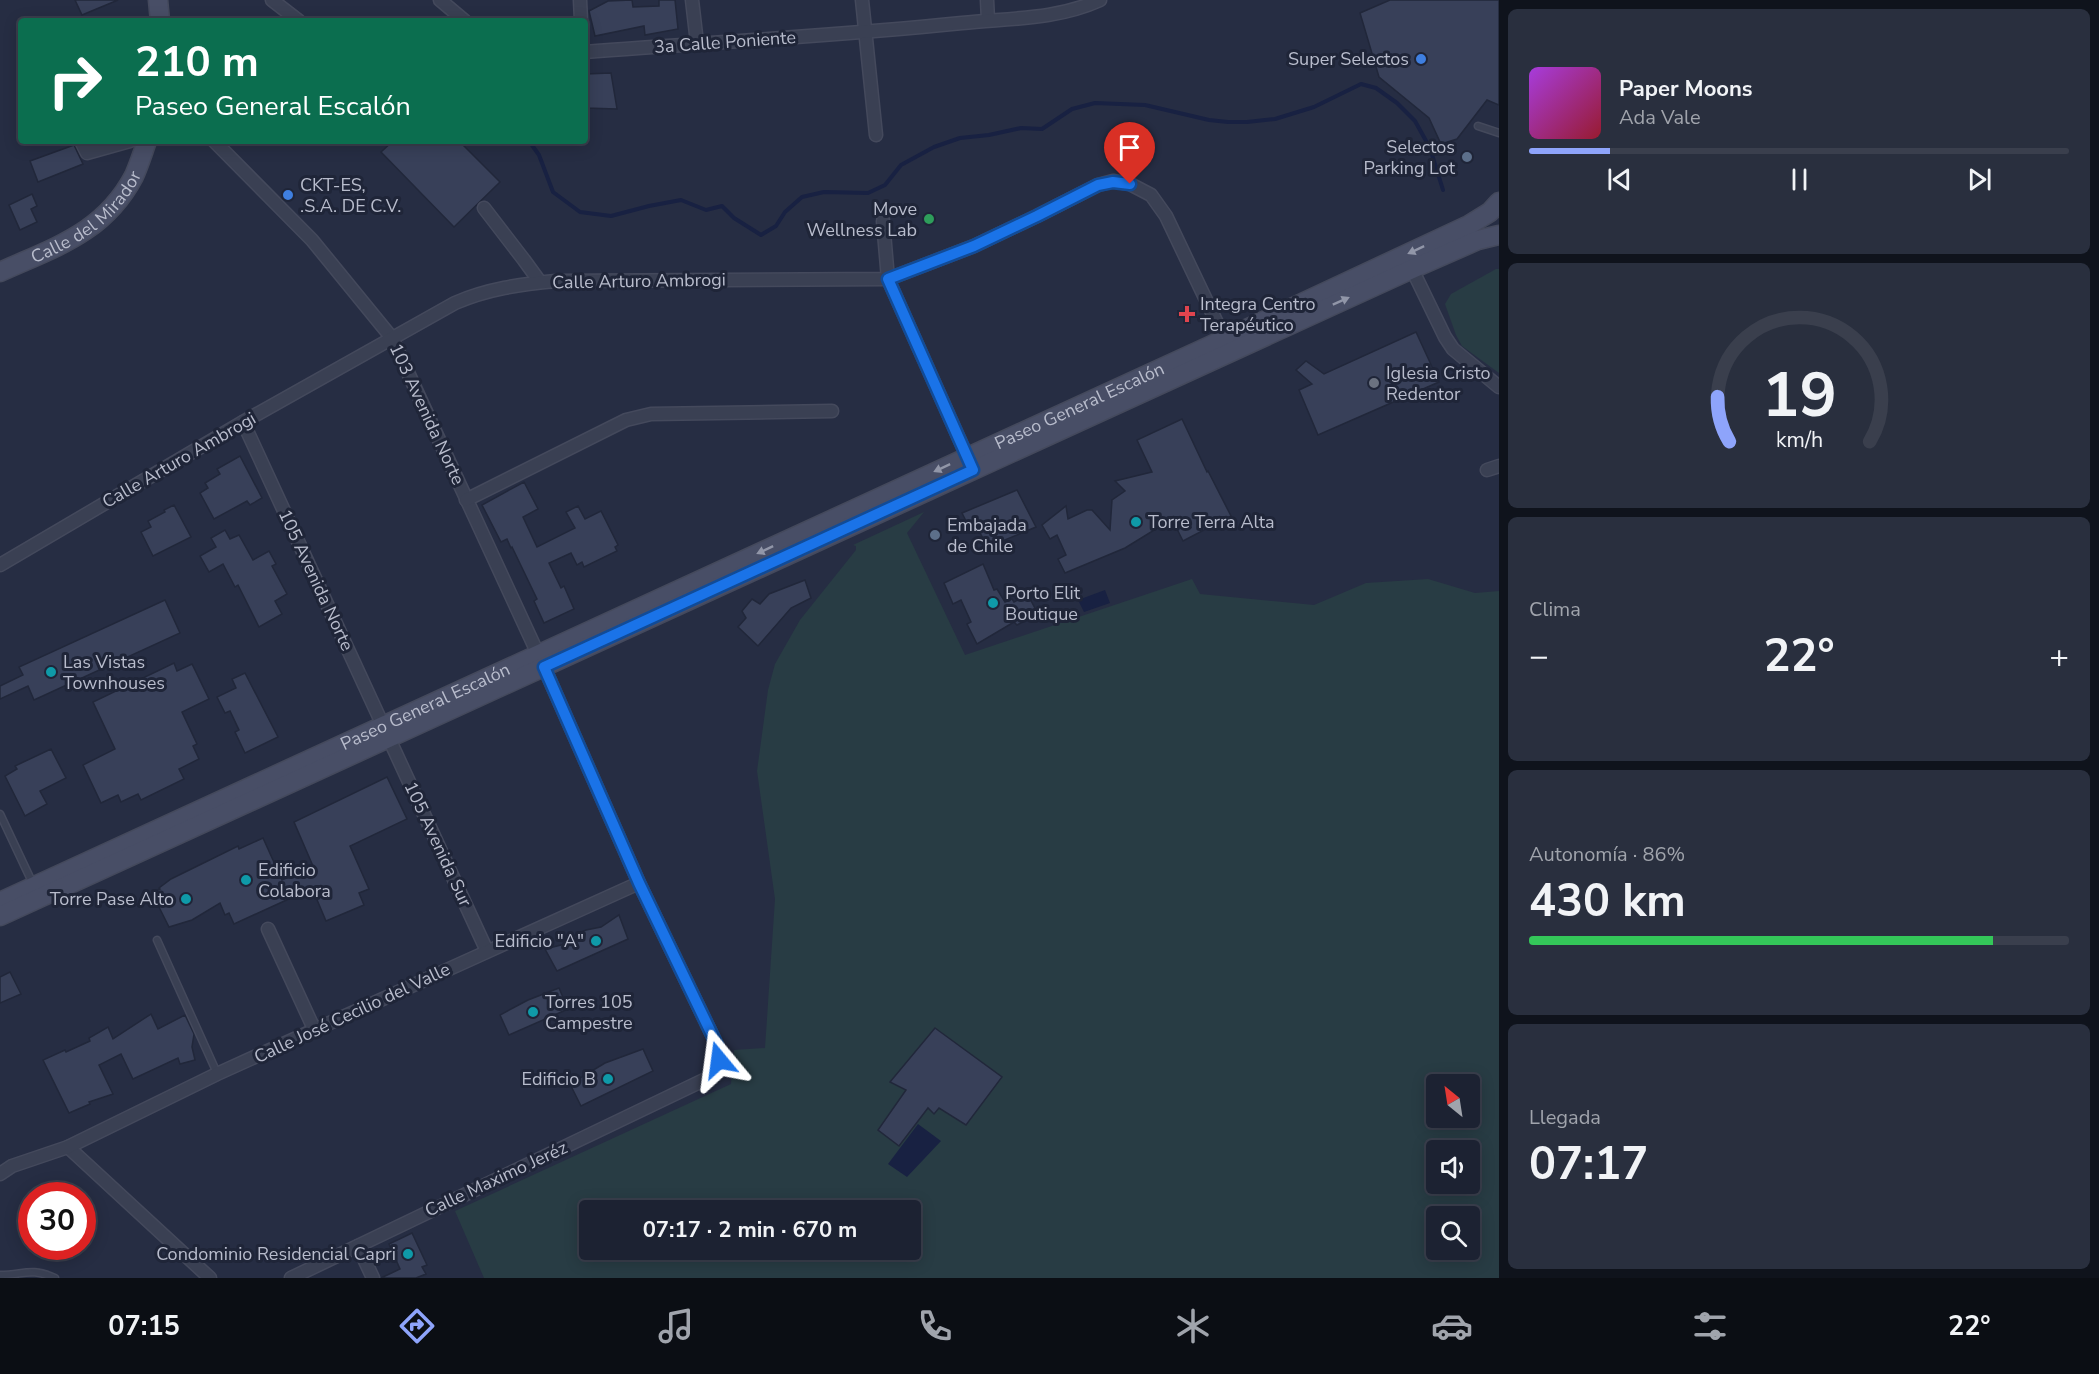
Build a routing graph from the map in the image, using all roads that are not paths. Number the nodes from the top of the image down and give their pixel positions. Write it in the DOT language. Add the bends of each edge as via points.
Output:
graph roads {
  1 [pos="158,0"];
  2 [pos="272,0"];
  3 [pos="441,0"];
  4 [pos="580,0"];
  5 [pos="692,0"];
  6 [pos="862,0"];
  7 [pos="987,0"];
  8 [pos="1100,0"];
  9 [pos="160,18"];
  10 [pos="295,18"];
  11 [pos="462,18"];
  12 [pos="582,18"];
  13 [pos="988,20"];
  14 [pos="865,33"];
  15 [pos="697,43"];
  16 [pos="588,52"];
  17 [pos="1478,126"];
  18 [pos="1499,133"];
  19 [pos="876,135"];
  20 [pos="82,144"];
  21 [pos="119,144"];
  22 [pos="146,144"];
  23 [pos="217,144"];
  24 [pos="1499,202"];
  25 [pos="484,208"];
  26 [pos="883,221"];
  27 [pos="1499,235"];
  28 [pos="1412,269"];
  29 [pos="0,272"];
  30 [pos="888,279"];
  31 [pos="540,282"];
  32 [pos="392,338"];
  33 [pos="1228,345"];
  34 [pos="1499,387"];
  35 [pos="832,411"];
  36 [pos="243,422"];
  37 [pos="970,463"];
  38 [pos="466,500"];
  39 [pos="0,565"];
  40 [pos="541,660"];
  41 [pos="387,731"];
  42 [pos="0,814"];
  43 [pos="639,883"];
  44 [pos="37,892"];
  45 [pos="0,902"];
  46 [pos="0,916"];
  47 [pos="268,929"];
  48 [pos="157,940"];
  49 [pos="487,951"];
  50 [pos="315,1031"];
  51 [pos="217,1074"];
  52 [pos="702,1082"];
  53 [pos="68,1147"];
  54 [pos="0,1174"];
  55 [pos="358,1246"];
  56 [pos="0,1275"];
  57 [pos="55,1278"];
  58 [pos="210,1278"];
  59 [pos="291,1278"];
  60 [pos="373,1278"];
  1 -- 9 [label="street"];
  2 -- 10 [label="street"];
  3 -- 11 [label="street"];
  4 -- 12 [label="street"];
  5 -- 15 [label="street"];
  6 -- 14 [label="street"];
  7 -- 13 [label="street"];
  8 -- 13 [label="street, 3a Calle Poniente" via="1059,14"];
  13 -- 14 [label="street, 3a Calle Poniente"];
  14 -- 15 [label="street, 3a Calle Poniente"];
  14 -- 19 [label="street"];
  15 -- 16 [label="street, 3a Calle Poniente"];
  17 -- 18 [label="lane"];
  20 -- 21 [label="street" via="87,153"];
  22 -- 29 [label="street, Calle del Mirador" via="122,196 96,224"];
  23 -- 32 [label="street, 103 Avenida Norte" via="312,240"];
  24 -- 33 [label="street, Paseo General Escalón, one-way" via="1469,225"];
  25 -- 31 [label="street"];
  26 -- 30 [label="street"];
  27 -- 28 [label="street, Paseo General Escalón"];
  33 -- 28 [label="street, Paseo General Escalón, one-way"];
  28 -- 34 [label="street" via="1453,349"];
  30 -- 31 [label="street, Calle Arturo Ambrogi"];
  30 -- 33 [label="street, Calle Arturo Ambrogi" via="974,246 1098,185 1130,184 1151,195 1166,216"];
  30 -- 37 [label="street"];
  31 -- 32 [label="street, Calle Arturo Ambrogi" via="472,296"];
  32 -- 36 [label="street, Calle Arturo Ambrogi"];
  32 -- 38 [label="street, 103 Avenida Norte"];
  33 -- 37 [label="street, Paseo General Escalón"];
  35 -- 38 [label="street" via="638,416"];
  36 -- 39 [label="street, Calle Arturo Ambrogi"];
  36 -- 41 [label="street, 105 Avenida Norte"];
  37 -- 40 [label="street, Paseo General Escalón"];
  38 -- 40 [label="street, 103 Avenida Norte"];
  40 -- 41 [label="street, Paseo General Escalón"];
  40 -- 43 [label="street, 103 Avenida Norte"];
  41 -- 44 [label="street, Paseo General Escalón"];
  41 -- 49 [label="street, 105 Avenida Sur"];
  42 -- 44 [label="lane"];
  43 -- 49 [label="street, Calle José Cecilio del Valle"];
  43 -- 52 [label="street, 103 Avenida Norte" via="717,1045 717,1068"];
  44 -- 45 [label="street, Paseo General Escalón"];
  44 -- 46 [label="street, Paseo General Escalón"];
  47 -- 50 [label="street"];
  48 -- 51 [label="lane"];
  49 -- 50 [label="street, Calle José Cecilio del Valle"];
  50 -- 51 [label="street, Calle José Cecilio del Valle"];
  51 -- 53 [label="street, Calle José Cecilio del Valle"];
  52 -- 55 [label="street, Calle Maximo Jeréz"];
  53 -- 54 [label="street, Calle José Cecilio del Valle" via="12,1166"];
  53 -- 58 [label="street"];
  55 -- 59 [label="street, Calle Maximo Jeréz"];
  55 -- 60 [label="street"];
  56 -- 57 [label="lane" via="30,1271"];
}
